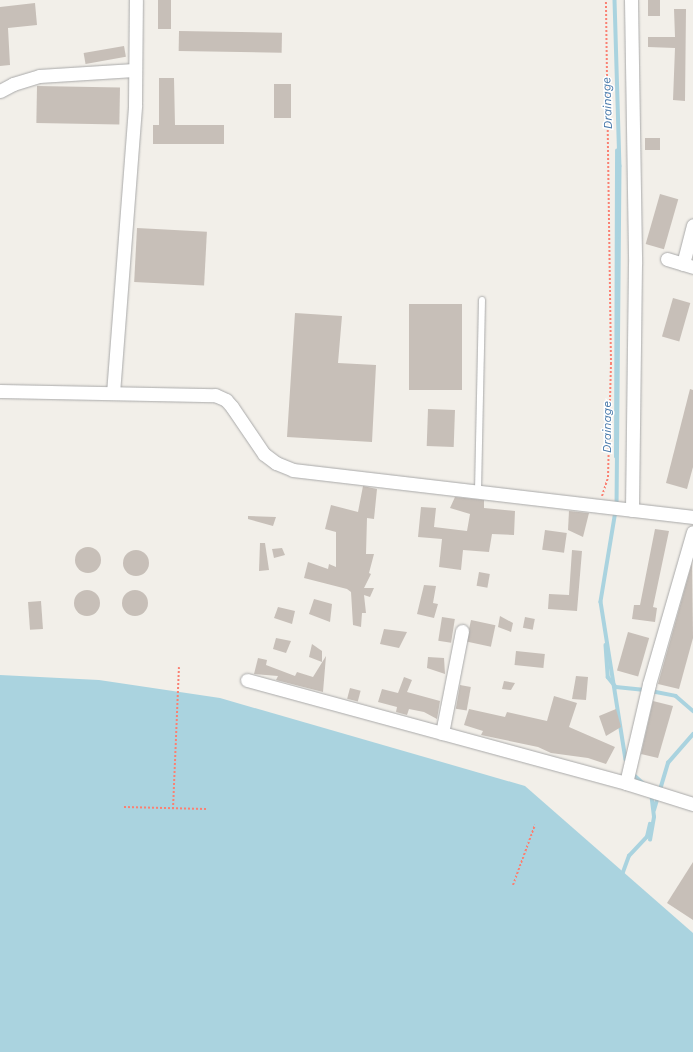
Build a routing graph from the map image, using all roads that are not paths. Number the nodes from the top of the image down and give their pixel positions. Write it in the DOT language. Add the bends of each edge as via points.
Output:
graph roads {
  1 [pos="136,0"];
  2 [pos="631,0"];
  3 [pos="134,70"];
  4 [pos="0,91"];
  5 [pos="693,224"];
  6 [pos="667,259"];
  7 [pos="688,266"];
  8 [pos="482,300"];
  9 [pos="0,391"];
  10 [pos="113,393"];
  11 [pos="478,491"];
  12 [pos="627,509"];
  13 [pos="693,517"];
  14 [pos="693,532"];
  15 [pos="462,631"];
  16 [pos="248,680"];
  17 [pos="442,733"];
  18 [pos="626,783"];
  19 [pos="693,804"];
  1 -- 3 [label="street"];
  2 -- 12 [label="street" via="635,264"];
  3 -- 4 [label="street" via="46,75 24,80"];
  3 -- 10 [label="street" via="134,105"];
  5 -- 7 [label="street"];
  6 -- 7 [label="street"];
  8 -- 11 [label="lane"];
  9 -- 10 [label="street"];
  10 -- 11 [label="street" via="215,395 226,400 232,407 264,454 276,463 293,470"];
  11 -- 12 [label="street"];
  12 -- 13 [label="street"];
  14 -- 18 [label="street" via="645,700"];
  15 -- 17 [label="street"];
  16 -- 17 [label="street"];
  17 -- 18 [label="street"];
  18 -- 19 [label="street"];
}
